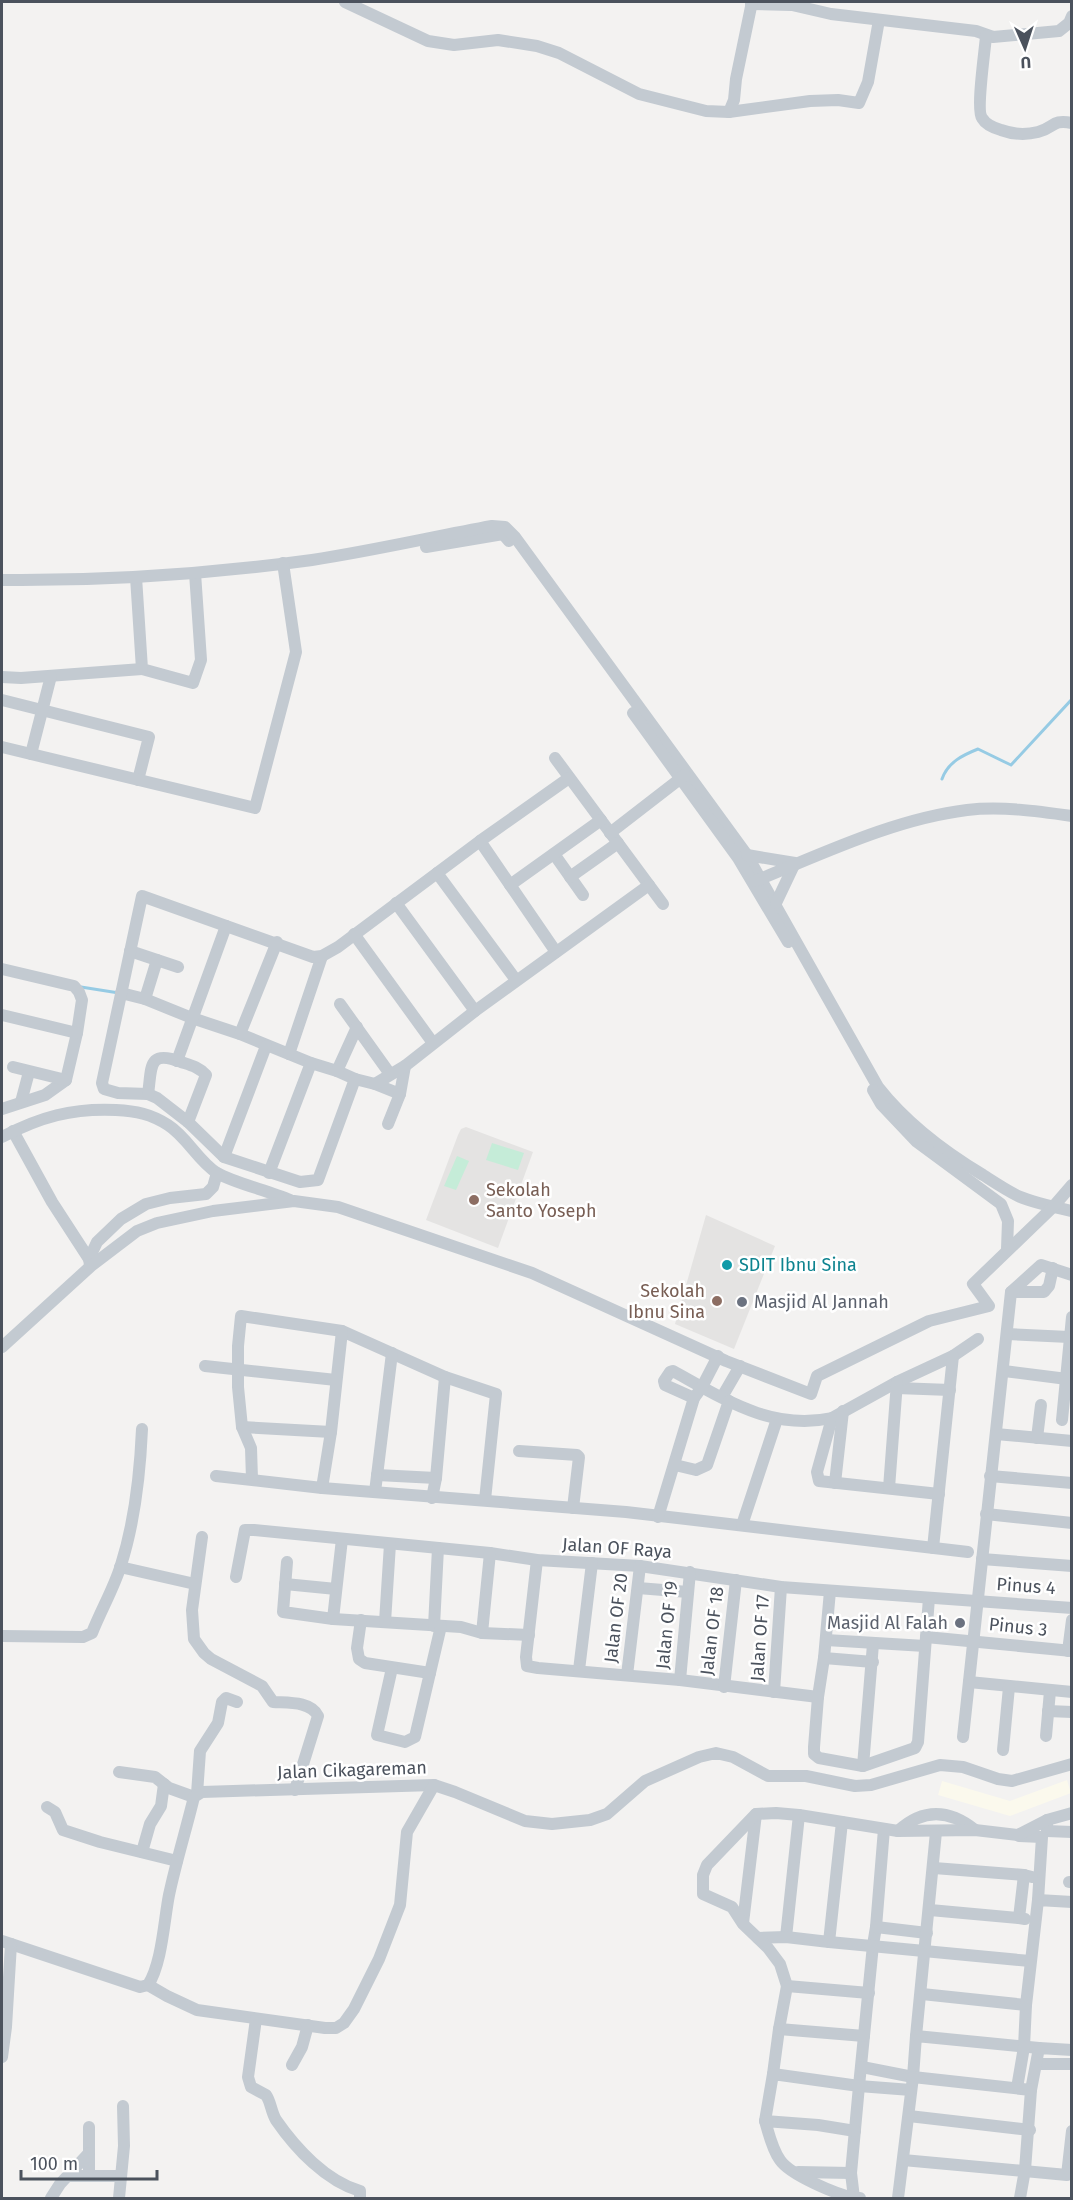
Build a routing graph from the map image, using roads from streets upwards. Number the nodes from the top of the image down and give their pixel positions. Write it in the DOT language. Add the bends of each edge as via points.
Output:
graph roads {
  1 [pos="345,2"];
  2 [pos="752,3"];
  3 [pos="1071,16"];
  4 [pos="879,20"];
  5 [pos="986,36"];
  6 [pos="729,112"];
  7 [pos="1071,123"];
  8 [pos="284,566"];
  9 [pos="195,576"];
  10 [pos="2,580"];
  11 [pos="136,580"];
  12 [pos="2,587"];
  13 [pos="142,669"];
  14 [pos="51,676"];
  15 [pos="2,677"];
  16 [pos="2,700"];
  17 [pos="42,710"];
  18 [pos="2,747"];
  19 [pos="31,754"];
  20 [pos="555,758"];
  21 [pos="684,776"];
  22 [pos="570,778"];
  23 [pos="138,780"];
  24 [pos="1071,816"];
  25 [pos="601,820"];
  26 [pos="614,838"];
  27 [pos="480,841"];
  28 [pos="554,854"];
  29 [pos="747,855"];
  30 [pos="795,863"];
  31 [pos="437,873"];
  32 [pos="570,877"];
  33 [pos="758,880"];
  34 [pos="510,885"];
  35 [pos="649,885"];
  36 [pos="583,895"];
  37 [pos="396,903"];
  38 [pos="776,903"];
  39 [pos="663,904"];
  40 [pos="226,926"];
  41 [pos="354,934"];
  42 [pos="277,942"];
  43 [pos="130,951"];
  44 [pos="556,952"];
  45 [pos="322,956"];
  46 [pos="158,960"];
  47 [pos="178,967"];
  48 [pos="2,969"];
  49 [pos="516,980"];
  50 [pos="121,993"];
  51 [pos="145,999"];
  52 [pos="340,1004"];
  53 [pos="475,1011"];
  54 [pos="2,1015"];
  55 [pos="192,1018"];
  56 [pos="357,1027"];
  57 [pos="77,1033"];
  58 [pos="240,1034"];
  59 [pos="433,1043"];
  60 [pos="266,1046"];
  61 [pos="289,1054"];
  62 [pos="177,1061"];
  63 [pos="310,1063"];
  64 [pos="405,1066"];
  65 [pos="13,1067"];
  66 [pos="338,1071"];
  67 [pos="29,1072"];
  68 [pos="390,1074"];
  69 [pos="355,1079"];
  70 [pos="66,1080"];
  71 [pos="375,1083"];
  72 [pos="400,1094"];
  73 [pos="148,1095"];
  74 [pos="21,1102"];
  75 [pos="2,1109"];
  76 [pos="188,1122"];
  77 [pos="388,1124"];
  78 [pos="7,1134"];
  79 [pos="224,1157"];
  80 [pos="217,1173"];
  81 [pos="269,1173"];
  82 [pos="1071,1185"];
  83 [pos="1018,1196"];
  84 [pos="294,1201"];
  85 [pos="1053,1207"];
  86 [pos="1004,1210"];
  87 [pos="1071,1211"];
  88 [pos="1007,1250"];
  89 [pos="90,1263"];
  90 [pos="1053,1268"];
  91 [pos="1071,1275"];
  92 [pos="1011,1292"];
  93 [pos="1071,1317"];
  94 [pos="342,1331"];
  95 [pos="1007,1334"];
  96 [pos="7,1336"];
  97 [pos="1069,1337"];
  98 [pos="978,1339"];
  99 [pos="2,1347"];
  100 [pos="392,1353"];
  101 [pos="717,1356"];
  102 [pos="953,1356"];
  103 [pos="205,1366"];
  104 [pos="740,1366"];
  105 [pos="238,1371"];
  106 [pos="1004,1371"];
  107 [pos="445,1377"];
  108 [pos="1066,1379"];
  109 [pos="336,1380"];
  110 [pos="897,1385"];
  111 [pos="702,1387"];
  112 [pos="950,1390"];
  113 [pos="694,1398"];
  114 [pos="726,1399"];
  115 [pos="837,1414"];
  116 [pos="777,1419"];
  117 [pos="1067,1421"];
  118 [pos="242,1427"];
  119 [pos="142,1429"];
  120 [pos="331,1432"];
  121 [pos="996,1434"];
  122 [pos="1037,1438"];
  123 [pos="1071,1441"];
  124 [pos="519,1451"];
  125 [pos="675,1465"];
  126 [pos="377,1475"];
  127 [pos="216,1476"];
  128 [pos="990,1476"];
  129 [pos="436,1478"];
  130 [pos="252,1479"];
  131 [pos="835,1483"];
  132 [pos="1071,1483"];
  133 [pos="322,1488"];
  134 [pos="889,1488"];
  135 [pos="375,1492"];
  136 [pos="939,1494"];
  137 [pos="432,1498"];
  138 [pos="485,1500"];
  139 [pos="573,1508"];
  140 [pos="986,1514"];
  141 [pos="658,1517"];
  142 [pos="1071,1523"];
  143 [pos="741,1525"];
  144 [pos="202,1537"];
  145 [pos="342,1539"];
  146 [pos="390,1544"];
  147 [pos="438,1548"];
  148 [pos="933,1548"];
  149 [pos="968,1552"];
  150 [pos="490,1553"];
  151 [pos="982,1559"];
  152 [pos="537,1560"];
  153 [pos="287,1562"];
  154 [pos="592,1563"];
  155 [pos="640,1566"];
  156 [pos="1071,1566"];
  157 [pos="120,1567"];
  158 [pos="690,1572"];
  159 [pos="236,1577"];
  160 [pos="736,1580"];
  161 [pos="195,1584"];
  162 [pos="285,1584"];
  163 [pos="782,1587"];
  164 [pos="336,1588"];
  165 [pos="638,1588"];
  166 [pos="830,1591"];
  167 [pos="688,1592"];
  168 [pos="929,1598"];
  169 [pos="977,1600"];
  170 [pos="1071,1608"];
  171 [pos="333,1619"];
  172 [pos="361,1620"];
  173 [pos="1071,1620"];
  174 [pos="385,1622"];
  175 [pos="438,1626"];
  176 [pos="482,1634"];
  177 [pos="529,1635"];
  178 [pos="2,1636"];
  179 [pos="826,1640"];
  180 [pos="973,1641"];
  181 [pos="925,1642"];
  182 [pos="873,1644"];
  183 [pos="1070,1651"];
  184 [pos="824,1658"];
  185 [pos="873,1662"];
  186 [pos="392,1668"];
  187 [pos="579,1670"];
  188 [pos="430,1673"];
  189 [pos="627,1675"];
  190 [pos="680,1680"];
  191 [pos="969,1682"];
  192 [pos="724,1687"];
  193 [pos="1009,1687"];
  194 [pos="1050,1691"];
  195 [pos="774,1692"];
  196 [pos="1071,1692"];
  197 [pos="819,1697"];
  198 [pos="237,1702"];
  199 [pos="1048,1711"];
  200 [pos="1071,1712"];
  201 [pos="1046,1736"];
  202 [pos="963,1737"];
  203 [pos="1003,1750"];
  204 [pos="1071,1764"];
  205 [pos="863,1766"];
  206 [pos="119,1772"];
  207 [pos="164,1784"];
  208 [pos="434,1785"];
  209 [pos="295,1790"];
  210 [pos="196,1795"];
  211 [pos="47,1807"];
  212 [pos="1071,1813"];
  213 [pos="756,1814"];
  214 [pos="799,1815"];
  215 [pos="842,1822"];
  216 [pos="884,1829"];
  217 [pos="975,1830"];
  218 [pos="1045,1830"];
  219 [pos="898,1831"];
  220 [pos="936,1832"];
  221 [pos="1071,1832"];
  222 [pos="1018,1835"];
  223 [pos="142,1852"];
  224 [pos="177,1861"];
  225 [pos="934,1868"];
  226 [pos="1024,1875"];
  227 [pos="1040,1878"];
  228 [pos="1038,1900"];
  229 [pos="1071,1902"];
  230 [pos="930,1910"];
  231 [pos="1019,1918"];
  232 [pos="1036,1920"];
  233 [pos="743,1924"];
  234 [pos="876,1927"];
  235 [pos="927,1933"];
  236 [pos="786,1937"];
  237 [pos="758,1938"];
  238 [pos="829,1942"];
  239 [pos="6,1943"];
  240 [pos="873,1945"];
  241 [pos="926,1950"];
  242 [pos="1030,1961"];
  243 [pos="148,1985"];
  244 [pos="787,1986"];
  245 [pos="869,1993"];
  246 [pos="922,1994"];
  247 [pos="1026,2005"];
  248 [pos="256,2019"];
  249 [pos="308,2025"];
  250 [pos="779,2029"];
  251 [pos="864,2036"];
  252 [pos="916,2036"];
  253 [pos="1024,2047"];
  254 [pos="1039,2048"];
  255 [pos="1071,2050"];
  256 [pos="2,2057"];
  257 [pos="1037,2064"];
  258 [pos="1071,2064"];
  259 [pos="292,2065"];
  260 [pos="862,2067"];
  261 [pos="773,2074"];
  262 [pos="913,2077"];
  263 [pos="859,2086"];
  264 [pos="1017,2088"];
  265 [pos="911,2090"];
  266 [pos="1031,2090"];
  267 [pos="123,2106"];
  268 [pos="909,2116"];
  269 [pos="765,2121"];
  270 [pos="89,2127"];
  271 [pos="1030,2130"];
  272 [pos="855,2131"];
  273 [pos="1071,2131"];
  274 [pos="89,2153"];
  275 [pos="903,2160"];
  276 [pos="1025,2170"];
  277 [pos="795,2172"];
  278 [pos="850,2173"];
  279 [pos="1069,2174"];
  280 [pos="68,2176"];
  281 [pos="89,2176"];
  282 [pos="120,2176"];
  283 [pos="854,2198"];
  284 [pos="51,2199"];
  285 [pos="119,2199"];
  286 [pos="360,2199"];
  287 [pos="860,2199"];
  288 [pos="898,2199"];
  289 [pos="1020,2199"];
  1 -- 6 [label="street" via="428,41 454,45 498,40 537,46 559,53 639,94 705,111"];
  2 -- 4 [label="street" via="792,5"];
  2 -- 6 [label="street"];
  3 -- 5 [label="street" via="1059,32"];
  4 -- 5 [label="street" via="976,31"];
  4 -- 6 [label="street" via="860,103 810,101"];
  5 -- 7 [label="street" via="981,118 989,126 1023,134 1038,132 1058,121"];
  8 -- 9 [label="street"];
  8 -- 21 [label="street" via="326,563 504,530"];
  8 -- 23 [label="street" via="296,652 255,808"];
  9 -- 11 [label="street"];
  9 -- 13 [label="street" via="201,660 193,683"];
  10 -- 11 [label="street"];
  11 -- 12 [label="street" via="62,587"];
  11 -- 13 [label="street"];
  13 -- 14 [label="street"];
  14 -- 15 [label="street"];
  14 -- 17 [label="street"];
  16 -- 17 [label="street"];
  17 -- 19 [label="street"];
  17 -- 23 [label="street" via="149,737"];
  18 -- 19 [label="street"];
  19 -- 23 [label="street"];
  20 -- 22 [label="street"];
  21 -- 26 [label="street"];
  21 -- 29 [label="street"];
  21 -- 33 [label="street"];
  22 -- 25 [label="street"];
  22 -- 27 [label="street"];
  24 -- 30 [label="street" via="1031,810 968,810 919,819"];
  25 -- 26 [label="street"];
  25 -- 28 [label="street"];
  26 -- 32 [label="street"];
  26 -- 35 [label="street"];
  27 -- 31 [label="street"];
  27 -- 34 [label="street"];
  28 -- 32 [label="street"];
  28 -- 34 [label="street"];
  29 -- 30 [label="street"];
  29 -- 33 [label="street"];
  30 -- 33 [label="street"];
  30 -- 38 [label="street"];
  31 -- 37 [label="street"];
  31 -- 49 [label="street"];
  32 -- 36 [label="street"];
  33 -- 38 [label="street"];
  33 -- 86 [label="street" via="881,1104 917,1142 996,1198"];
  34 -- 44 [label="street"];
  35 -- 39 [label="street"];
  35 -- 44 [label="street"];
  37 -- 41 [label="street"];
  37 -- 53 [label="street"];
  38 -- 83 [label="street" via="889,1101 920,1132 958,1160"];
  40 -- 42 [label="street"];
  40 -- 43 [label="street" via="142,896"];
  40 -- 55 [label="street"];
  41 -- 45 [label="street"];
  41 -- 59 [label="street"];
  42 -- 45 [label="street" via="313,957"];
  42 -- 58 [label="street"];
  43 -- 46 [label="street"];
  43 -- 50 [label="street"];
  44 -- 49 [label="street"];
  45 -- 61 [label="street"];
  46 -- 47 [label="street"];
  46 -- 51 [label="street"];
  48 -- 57 [label="street" via="74,986 82,1000"];
  49 -- 53 [label="street"];
  50 -- 51 [label="street"];
  50 -- 73 [label="street" via="103,1088"];
  51 -- 55 [label="street"];
  52 -- 56 [label="street"];
  53 -- 59 [label="street"];
  54 -- 57 [label="street"];
  55 -- 58 [label="street"];
  55 -- 62 [label="street"];
  56 -- 66 [label="street"];
  56 -- 68 [label="street"];
  57 -- 70 [label="street"];
  58 -- 60 [label="street"];
  59 -- 64 [label="street"];
  60 -- 61 [label="street"];
  60 -- 79 [label="street"];
  61 -- 63 [label="street"];
  62 -- 73 [label="street" via="166,1057 155,1060"];
  62 -- 76 [label="street" via="206,1075"];
  63 -- 66 [label="street"];
  63 -- 81 [label="street"];
  64 -- 68 [label="street"];
  64 -- 72 [label="street"];
  65 -- 67 [label="street"];
  66 -- 69 [label="street"];
  67 -- 70 [label="street"];
  67 -- 74 [label="street"];
  68 -- 71 [label="street"];
  69 -- 71 [label="street"];
  69 -- 81 [label="street" via="318,1180 300,1182"];
  70 -- 74 [label="street" via="45,1095"];
  71 -- 72 [label="street"];
  72 -- 77 [label="street"];
  73 -- 76 [label="street" via="158,1098"];
  74 -- 75 [label="street"];
  76 -- 79 [label="street"];
  78 -- 80 [label="street" via="75,1111 139,1112 170,1126"];
  78 -- 89 [label="street"];
  79 -- 81 [label="street"];
  80 -- 84 [label="street"];
  80 -- 89 [label="street" via="206,1194 146,1204 122,1220 97,1242"];
  82 -- 85 [label="street"];
  83 -- 85 [label="street"];
  83 -- 86 [label="street"];
  84 -- 89 [label="street" via="157,1223 137,1231"];
  84 -- 101 [label="street" via="338,1207 532,1274"];
  85 -- 87 [label="street"];
  85 -- 88 [label="street"];
  86 -- 88 [label="street" via="1008,1221"];
  88 -- 104 [label="street" via="973,1284 989,1306 929,1321 825,1372 817,1376 811,1394"];
  89 -- 96 [label="street"];
  90 -- 91 [label="street"];
  90 -- 92 [label="street" via="1039,1266"];
  90 -- 92 [label="street" via="1044,1292"];
  92 -- 95 [label="street"];
  93 -- 97 [label="street"];
  94 -- 100 [label="street"];
  94 -- 105 [label="street" via="241,1316"];
  94 -- 109 [label="street"];
  95 -- 97 [label="street"];
  95 -- 106 [label="street"];
  96 -- 99 [label="street"];
  97 -- 108 [label="street"];
  98 -- 102 [label="street"];
  100 -- 107 [label="street"];
  100 -- 126 [label="street"];
  101 -- 104 [label="street"];
  101 -- 111 [label="street"];
  102 -- 110 [label="street"];
  102 -- 112 [label="street"];
  103 -- 105 [label="street"];
  104 -- 114 [label="street"];
  105 -- 109 [label="street"];
  105 -- 118 [label="street"];
  106 -- 108 [label="street"];
  106 -- 121 [label="street"];
  107 -- 129 [label="street"];
  107 -- 138 [label="street" via="496,1394"];
  108 -- 117 [label="street"];
  109 -- 120 [label="street"];
  110 -- 112 [label="street"];
  110 -- 115 [label="street"];
  110 -- 134 [label="street"];
  111 -- 113 [label="street"];
  111 -- 113 [label="street" via="670,1372 665,1385"];
  111 -- 114 [label="street"];
  112 -- 136 [label="street"];
  113 -- 125 [label="street"];
  114 -- 116 [label="street"];
  114 -- 125 [label="street" via="706,1465 696,1470"];
  115 -- 116 [label="street" via="804,1421"];
  115 -- 131 [label="street"];
  115 -- 131 [label="street" via="816,1477 824,1483"];
  116 -- 143 [label="street"];
  117 -- 122 [label="street" via="1040,1412"];
  118 -- 120 [label="street"];
  118 -- 130 [label="street" via="251,1448"];
  119 -- 157 [label="street" via="141,1472"];
  120 -- 133 [label="street"];
  121 -- 122 [label="street"];
  121 -- 128 [label="street"];
  122 -- 123 [label="street"];
  124 -- 139 [label="street" via="579,1457"];
  125 -- 141 [label="street"];
  126 -- 129 [label="street"];
  126 -- 135 [label="street"];
  127 -- 130 [label="street"];
  128 -- 132 [label="street"];
  128 -- 140 [label="street"];
  129 -- 137 [label="street"];
  130 -- 133 [label="street"];
  131 -- 134 [label="street"];
  133 -- 135 [label="street"];
  134 -- 136 [label="street"];
  135 -- 137 [label="street"];
  136 -- 148 [label="street"];
  137 -- 138 [label="street"];
  138 -- 139 [label="street"];
  139 -- 141 [label="street"];
  140 -- 142 [label="street"];
  140 -- 151 [label="street"];
  141 -- 143 [label="street"];
  143 -- 148 [label="street"];
  144 -- 161 [label="street"];
  145 -- 146 [label="street, Jalan OF Raya"];
  145 -- 159 [label="street, Jalan OF Raya" via="245,1530"];
  145 -- 164 [label="street"];
  146 -- 147 [label="street, Jalan OF Raya"];
  146 -- 174 [label="street"];
  147 -- 150 [label="street, Jalan OF Raya"];
  147 -- 175 [label="street"];
  148 -- 149 [label="street"];
  150 -- 152 [label="street, Jalan OF Raya"];
  150 -- 176 [label="street"];
  151 -- 156 [label="street"];
  151 -- 169 [label="street"];
  152 -- 154 [label="street, Jalan OF Raya"];
  152 -- 177 [label="street"];
  153 -- 162 [label="street"];
  154 -- 155 [label="street, Jalan OF Raya"];
  154 -- 187 [label="street"];
  155 -- 158 [label="street, Jalan OF Raya"];
  155 -- 165 [label="street, Jalan OF 20"];
  157 -- 161 [label="street"];
  157 -- 178 [label="street" via="92,1633 83,1637"];
  158 -- 160 [label="street, Jalan OF Raya"];
  158 -- 167 [label="street, Jalan OF 19"];
  160 -- 163 [label="street, Jalan OF Raya"];
  160 -- 192 [label="street, Jalan OF 18"];
  161 -- 209 [label="street" via="194,1639 204,1653 262,1686 273,1702 303,1704 318,1716"];
  162 -- 164 [label="street"];
  162 -- 171 [label="street" via="283,1612"];
  163 -- 166 [label="street, Jalan OF Raya"];
  163 -- 195 [label="street, Jalan OF 17"];
  164 -- 171 [label="street"];
  165 -- 167 [label="street"];
  165 -- 189 [label="street, Jalan OF 20"];
  166 -- 168 [label="street, Jalan OF Raya"];
  166 -- 179 [label="street"];
  167 -- 190 [label="street, Jalan OF 19"];
  168 -- 169 [label="street, Jalan OF Raya"];
  168 -- 181 [label="street"];
  169 -- 170 [label="street, Pinus 4"];
  169 -- 180 [label="street"];
  171 -- 172 [label="street"];
  172 -- 174 [label="street"];
  172 -- 186 [label="street" via="359,1659"];
  173 -- 183 [label="street"];
  174 -- 175 [label="street"];
  175 -- 176 [label="street"];
  175 -- 188 [label="street"];
  176 -- 177 [label="street"];
  177 -- 187 [label="street" via="527,1666"];
  179 -- 182 [label="street, Pinus 3"];
  179 -- 184 [label="street"];
  180 -- 181 [label="street, Pinus 3"];
  180 -- 183 [label="street, Pinus 3"];
  180 -- 191 [label="street"];
  181 -- 182 [label="street, Pinus 3"];
  181 -- 205 [label="street" via="917,1745"];
  182 -- 185 [label="street"];
  184 -- 185 [label="street"];
  184 -- 197 [label="street"];
  185 -- 205 [label="street"];
  186 -- 188 [label="street"];
  186 -- 188 [label="street" via="377,1735 405,1742 415,1737"];
  187 -- 189 [label="street"];
  189 -- 190 [label="street"];
  190 -- 192 [label="street"];
  191 -- 193 [label="street"];
  191 -- 202 [label="street"];
  192 -- 195 [label="street"];
  193 -- 194 [label="street"];
  193 -- 203 [label="street"];
  194 -- 196 [label="street"];
  194 -- 199 [label="street"];
  195 -- 197 [label="street"];
  197 -- 205 [label="street" via="814,1754"];
  198 -- 210 [label="street" via="226,1698 222,1702 218,1723 200,1751"];
  199 -- 200 [label="street"];
  199 -- 201 [label="street"];
  204 -- 208 [label="street, Jalan Cikagareman" via="1012,1781 963,1767 940,1765 855,1786 806,1776 768,1776 733,1757 716,1753 645,1781 607,1814 552,1824 525,1821"];
  206 -- 207 [label="street" via="155,1777"];
  207 -- 210 [label="street"];
  207 -- 223 [label="street" via="161,1806 150,1824"];
  208 -- 209 [label="street, Jalan Cikagareman"];
  208 -- 249 [label="street" via="407,1832 400,1905 354,2009 339,2027"];
  209 -- 210 [label="street, Jalan Cikagareman"];
  210 -- 224 [label="street"];
  211 -- 223 [label="street" via="55,1812 63,1830"];
  212 -- 218 [label="street"];
  213 -- 214 [label="street"];
  213 -- 233 [label="street"];
  213 -- 233 [label="street" via="708,1865 701,1883 703,1894 732,1907"];
  214 -- 215 [label="street"];
  214 -- 236 [label="street"];
  215 -- 216 [label="street"];
  215 -- 238 [label="street"];
  216 -- 219 [label="street"];
  216 -- 234 [label="street"];
  217 -- 219 [label="street" via="963,1820 939,1814 918,1816"];
  217 -- 220 [label="street"];
  217 -- 222 [label="street"];
  218 -- 221 [label="street"];
  218 -- 222 [label="street"];
  218 -- 222 [label="street"];
  218 -- 227 [label="street"];
  219 -- 220 [label="street"];
  220 -- 225 [label="street"];
  223 -- 224 [label="street"];
  224 -- 243 [label="street" via="163,1937"];
  225 -- 226 [label="street"];
  225 -- 230 [label="street"];
  226 -- 227 [label="street"];
  226 -- 231 [label="street"];
  227 -- 228 [label="street"];
  228 -- 229 [label="street"];
  228 -- 232 [label="street"];
  230 -- 231 [label="street"];
  230 -- 235 [label="street"];
  231 -- 232 [label="street"];
  232 -- 242 [label="street"];
  233 -- 237 [label="street"];
  234 -- 235 [label="street"];
  234 -- 240 [label="street"];
  235 -- 241 [label="street"];
  236 -- 237 [label="street"];
  236 -- 238 [label="street"];
  237 -- 244 [label="street" via="780,1964"];
  238 -- 240 [label="street"];
  239 -- 243 [label="street" via="140,1987"];
  239 -- 256 [label="street"];
  240 -- 241 [label="street"];
  240 -- 245 [label="street"];
  241 -- 242 [label="street"];
  241 -- 246 [label="street"];
  242 -- 247 [label="street"];
  243 -- 248 [label="street" via="187,2006"];
  244 -- 245 [label="street"];
  244 -- 250 [label="street"];
  245 -- 251 [label="street"];
  246 -- 247 [label="street"];
  246 -- 252 [label="street"];
  247 -- 253 [label="street"];
  248 -- 249 [label="street"];
  248 -- 286 [label="street" via="248,2077 251,2087 266,2094 275,2118 304,2154 345,2186 360,2191"];
  249 -- 259 [label="street"];
  250 -- 251 [label="street"];
  250 -- 261 [label="street"];
  251 -- 260 [label="street"];
  252 -- 253 [label="street"];
  252 -- 262 [label="street"];
  253 -- 254 [label="street"];
  253 -- 264 [label="street"];
  254 -- 255 [label="street"];
  254 -- 257 [label="street"];
  257 -- 258 [label="street"];
  257 -- 266 [label="street"];
  260 -- 262 [label="street"];
  260 -- 263 [label="street"];
  261 -- 263 [label="street"];
  261 -- 269 [label="street"];
  262 -- 264 [label="street"];
  262 -- 265 [label="street"];
  263 -- 265 [label="street"];
  263 -- 272 [label="street"];
  264 -- 266 [label="street"];
  265 -- 268 [label="street"];
  266 -- 271 [label="street"];
  267 -- 282 [label="street"];
  268 -- 271 [label="street"];
  268 -- 275 [label="street"];
  269 -- 272 [label="street"];
  269 -- 277 [label="street" via="779,2159"];
  270 -- 274 [label="street"];
  271 -- 276 [label="street"];
  272 -- 278 [label="street"];
  273 -- 279 [label="street"];
  274 -- 280 [label="street"];
  274 -- 281 [label="street"];
  275 -- 276 [label="street"];
  275 -- 288 [label="street"];
  276 -- 279 [label="street"];
  276 -- 289 [label="street"];
  277 -- 278 [label="street"];
  277 -- 283 [label="street"];
  278 -- 283 [label="street"];
  280 -- 281 [label="street"];
  280 -- 284 [label="street"];
  281 -- 282 [label="street"];
  282 -- 285 [label="street"];
  283 -- 287 [label="street"];
}
